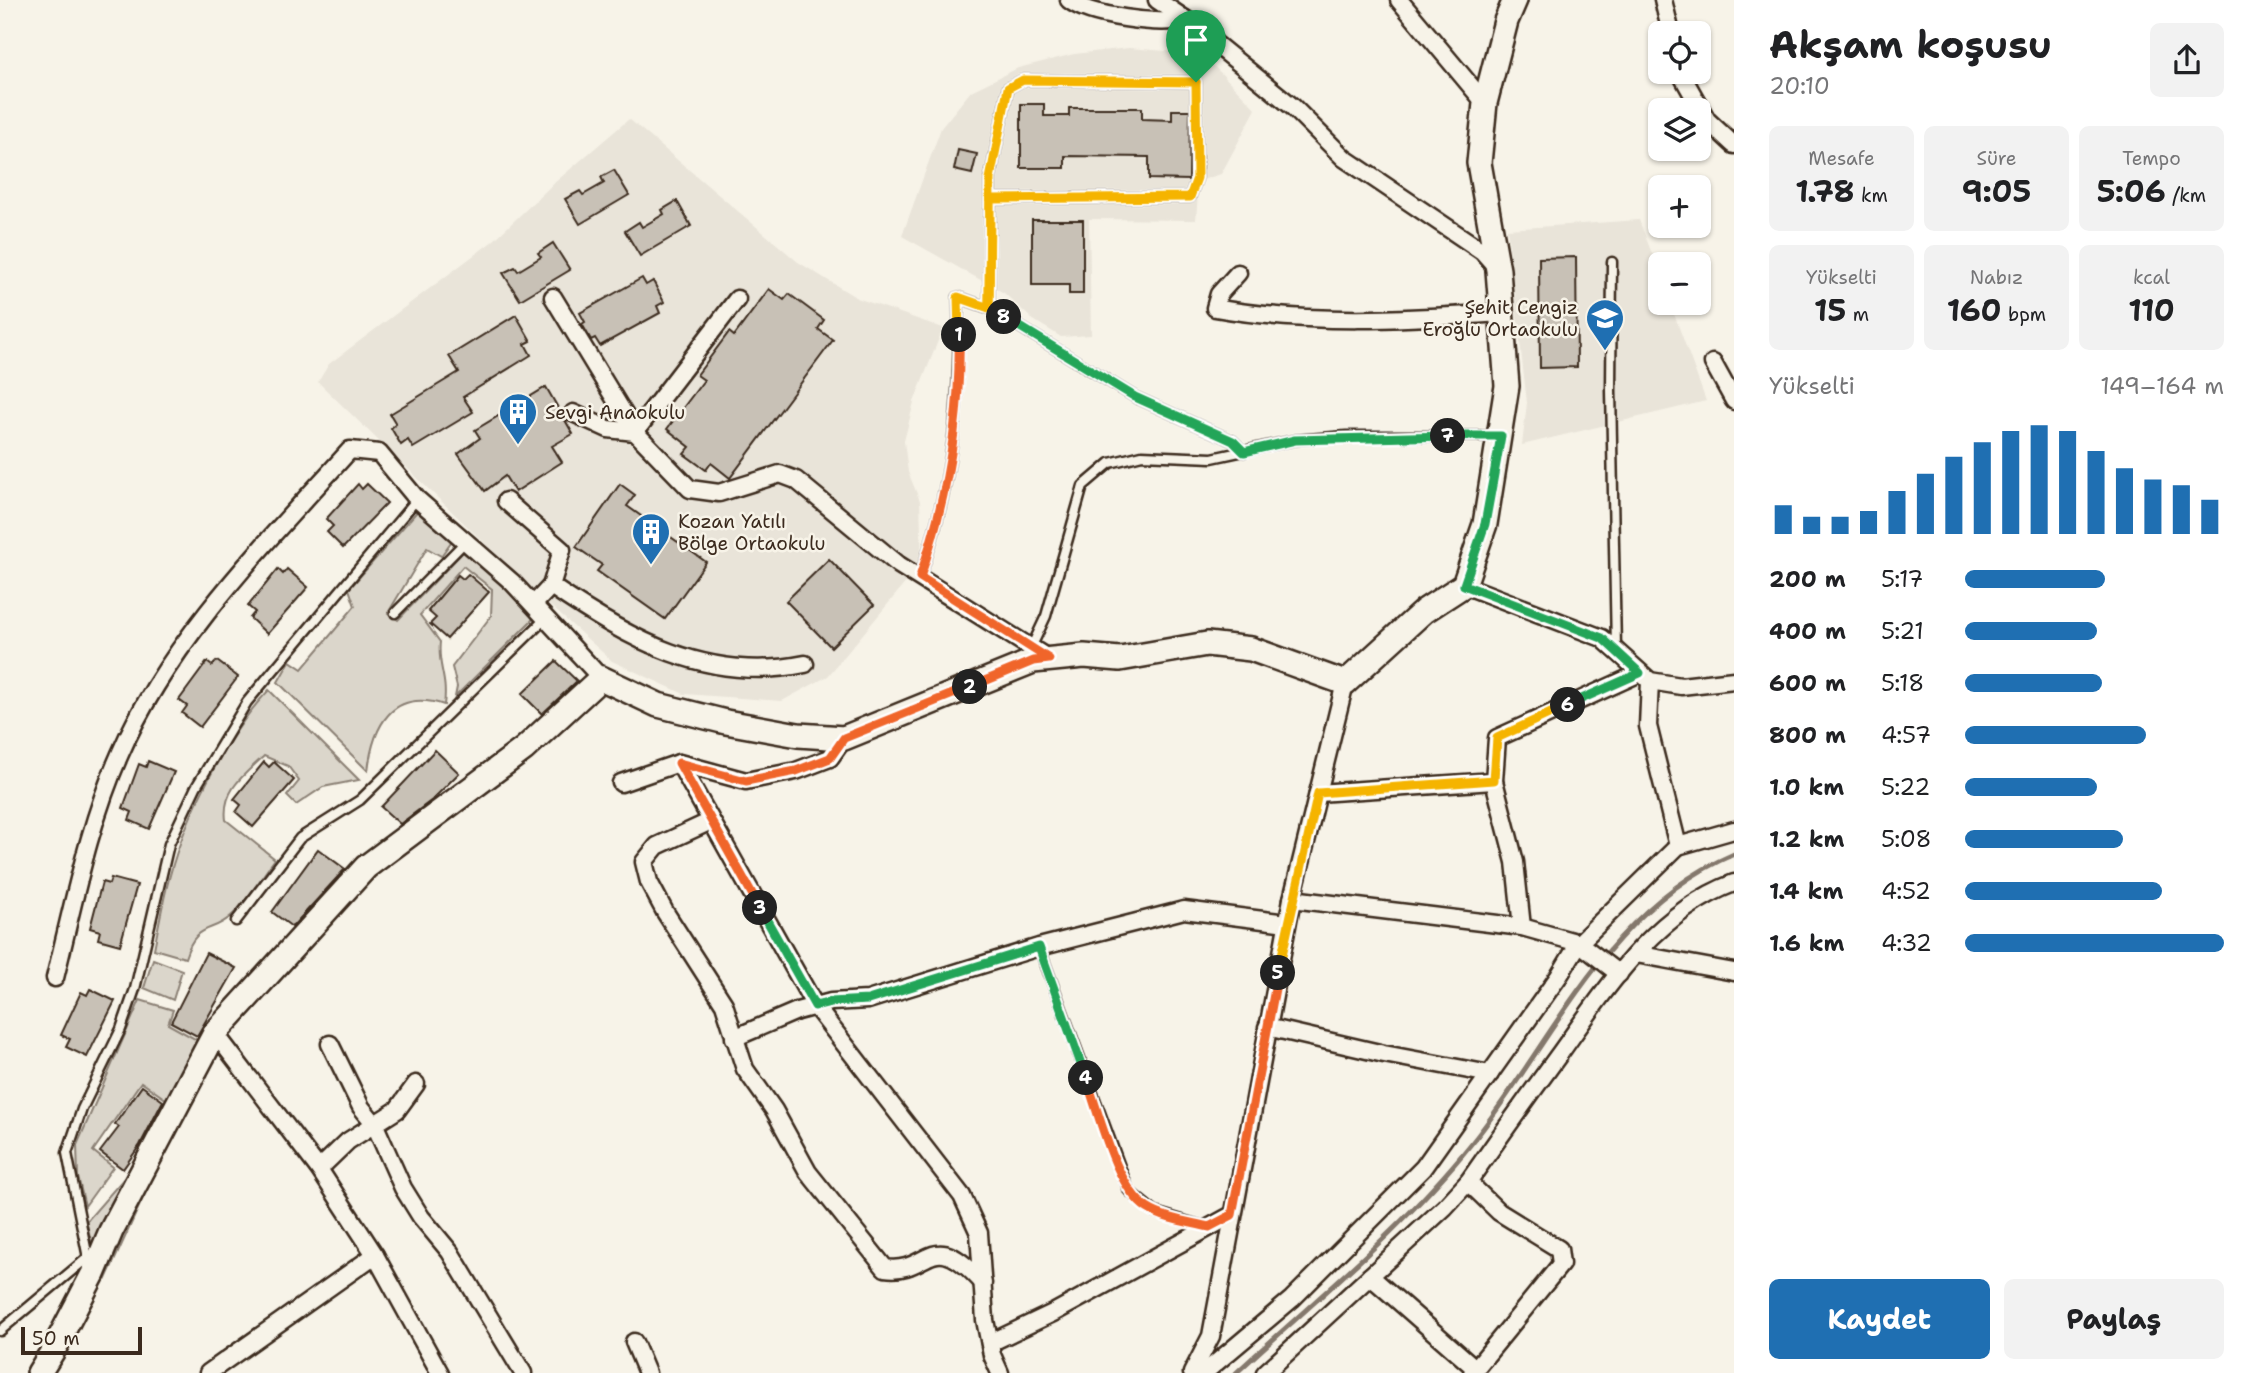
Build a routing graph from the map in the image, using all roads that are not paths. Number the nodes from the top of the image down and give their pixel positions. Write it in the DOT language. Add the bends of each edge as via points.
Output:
graph roads {
  1 [pos="1069,0"];
  2 [pos="1157,0"];
  3 [pos="1399,0"];
  4 [pos="1515,0"];
  5 [pos="1663,0"];
  6 [pos="1185,19"];
  7 [pos="1668,21"];
  8 [pos="1687,84"];
  9 [pos="1485,103"];
  10 [pos="1734,145"];
  11 [pos="990,199"];
  12 [pos="1612,262"];
  13 [pos="1498,270"];
  14 [pos="1238,273"];
  15 [pos="554,297"];
  16 [pos="737,299"];
  17 [pos="989,308"];
  18 [pos="1502,313"];
  19 [pos="1713,363"];
  20 [pos="1734,401"];
  21 [pos="573,413"];
  22 [pos="635,432"];
  23 [pos="1501,436"];
  24 [pos="1244,452"];
  25 [pos="417,499"];
  26 [pos="506,501"];
  27 [pos="466,541"];
  28 [pos="920,577"];
  29 [pos="1464,585"];
  30 [pos="551,586"];
  31 [pos="534,604"];
  32 [pos="395,612"];
  33 [pos="547,617"];
  34 [pos="1616,652"];
  35 [pos="1040,654"];
  36 [pos="805,664"];
  37 [pos="1645,677"];
  38 [pos="601,678"];
  39 [pos="1734,680"];
  40 [pos="1345,683"];
  41 [pos="844,738"];
  42 [pos="679,763"];
  43 [pos="1494,780"];
  44 [pos="621,783"];
  45 [pos="1318,793"];
  46 [pos="711,821"];
  47 [pos="1734,830"];
  48 [pos="1678,846"];
  49 [pos="1734,883"];
  50 [pos="1292,899"];
  51 [pos="236,920"];
  52 [pos="1287,923"];
  53 [pos="1522,927"];
  54 [pos="1578,943"];
  55 [pos="1039,947"];
  56 [pos="1636,954"];
  57 [pos="1734,972"];
  58 [pos="1619,974"];
  59 [pos="55,978"];
  60 [pos="815,1006"];
  61 [pos="1267,1027"];
  62 [pos="215,1033"];
  63 [pos="734,1038"];
  64 [pos="330,1044"];
  65 [pos="1490,1074"];
  66 [pos="416,1084"];
  67 [pos="374,1123"];
  68 [pos="319,1169"];
  69 [pos="1468,1182"];
  70 [pos="1232,1215"];
  71 [pos="1209,1227"];
  72 [pos="375,1255"];
  73 [pos="90,1266"];
  74 [pos="1370,1276"];
  75 [pos="983,1283"];
  76 [pos="0,1331"];
  77 [pos="634,1342"];
  78 [pos="990,1343"];
  79 [pos="1474,1371"];
  80 [pos="39,1373"];
  81 [pos="208,1373"];
  82 [pos="440,1373"];
  83 [pos="523,1373"];
  84 [pos="647,1373"];
  85 [pos="1000,1373"];
  86 [pos="1192,1373"];
  87 [pos="1204,1373"];
  88 [pos="1265,1373"];
  1 -- 6 [label="street" via="1076,6 1157,22"];
  2 -- 6 [label="street"];
  3 -- 9 [label="street"];
  4 -- 9 [label="street"];
  5 -- 7 [label="street"];
  6 -- 13 [label="street" via="1293,107 1344,158 1482,251"];
  8 -- 10 [label="street" via="1707,120"];
  9 -- 13 [label="street" via="1479,163"];
  11 -- 11 [label="lane" via="1008,88 1023,80 1196,82 1197,178 1190,197"];
  11 -- 17 [label="lane"];
  12 -- 34 [label="lane"];
  13 -- 18 [label="street"];
  14 -- 18 [label="street" via="1219,294 1215,307 1376,321"];
  15 -- 22 [label="street"];
  16 -- 22 [label="street"];
  17 -- 24 [label="lane" via="1135,397 1233,441"];
  17 -- 28 [label="lane" via="958,297 956,423 939,523"];
  18 -- 23 [label="street" via="1507,386"];
  19 -- 20 [label="street"];
  21 -- 22 [label="street" via="608,429"];
  22 -- 28 [label="street" via="690,489 719,493 779,474 796,480 867,540"];
  23 -- 24 [label="lane" via="1346,436 1295,440"];
  23 -- 29 [label="street" via="1485,524"];
  24 -- 35 [label="lane" via="1196,459 1131,456 1110,463 1091,477 1083,486 1046,615"];
  25 -- 27 [label="street"];
  25 -- 59 [label="street" via="379,453 350,450 220,595 120,751 91,827"];
  25 -- 73 [label="lane" via="247,702 196,787 169,844 135,989 67,1153"];
  26 -- 30 [label="street" via="562,550"];
  27 -- 31 [label="street"];
  27 -- 32 [label="lane"];
  28 -- 35 [label="street"];
  29 -- 34 [label="street" via="1602,638"];
  29 -- 40 [label="street" via="1424,611"];
  30 -- 31 [label="street"];
  30 -- 36 [label="street" via="613,628 661,652 699,664 736,669"];
  31 -- 33 [label="street"];
  33 -- 38 [label="street"];
  33 -- 51 [label="lane" via="360,800 300,838"];
  34 -- 37 [label="street"];
  35 -- 40 [label="street" via="1120,659 1207,645 1251,649"];
  35 -- 41 [label="street" via="1033,661"];
  37 -- 39 [label="street" via="1681,686"];
  37 -- 43 [label="street" via="1497,738"];
  37 -- 48 [label="street" via="1648,726"];
  38 -- 41 [label="street" via="658,705 726,722"];
  38 -- 62 [label="street" via="524,749 366,867"];
  40 -- 45 [label="street"];
  41 -- 42 [label="street" via="830,758 796,771 746,781"];
  42 -- 44 [label="street"];
  42 -- 46 [label="street"];
  43 -- 45 [label="street"];
  43 -- 53 [label="street" via="1516,862"];
  45 -- 50 [label="street"];
  46 -- 60 [label="street"];
  46 -- 63 [label="street" via="657,846 644,862 665,912 724,1004"];
  47 -- 48 [label="street"];
  48 -- 54 [label="street"];
  49 -- 56 [label="street" via="1683,909"];
  50 -- 52 [label="street"];
  50 -- 53 [label="street"];
  52 -- 55 [label="street" via="1184,910"];
  52 -- 61 [label="street"];
  53 -- 54 [label="street"];
  54 -- 58 [label="street"];
  54 -- 65 [label="street"];
  55 -- 60 [label="street" via="868,1000"];
  55 -- 71 [label="lane" via="1129,1191 1155,1212"];
  56 -- 57 [label="street"];
  56 -- 58 [label="street"];
  58 -- 69 [label="street"];
  60 -- 63 [label="street"];
  60 -- 75 [label="street" via="962,1196 979,1233"];
  61 -- 65 [label="street"];
  61 -- 70 [label="street"];
  62 -- 68 [label="street"];
  62 -- 73 [label="street"];
  63 -- 75 [label="street" via="745,1069 808,1172 885,1268 897,1270 932,1253 961,1259"];
  64 -- 67 [label="street" via="361,1107"];
  65 -- 87 [label="street" via="1423,1168 1292,1298"];
  66 -- 67 [label="street" via="397,1110"];
  67 -- 68 [label="street" via="348,1140"];
  67 -- 83 [label="street" via="409,1198 450,1252"];
  68 -- 72 [label="street"];
  69 -- 74 [label="street"];
  69 -- 79 [label="street" via="1499,1212 1559,1249 1561,1264"];
  70 -- 71 [label="street"];
  70 -- 86 [label="street" via="1211,1336"];
  71 -- 78 [label="street"];
  72 -- 81 [label="street"];
  72 -- 82 [label="street"];
  73 -- 76 [label="lane"];
  73 -- 80 [label="street"];
  74 -- 79 [label="street"];
  74 -- 88 [label="street"];
  75 -- 78 [label="street"];
  77 -- 84 [label="street"];
  78 -- 85 [label="street"];
}
